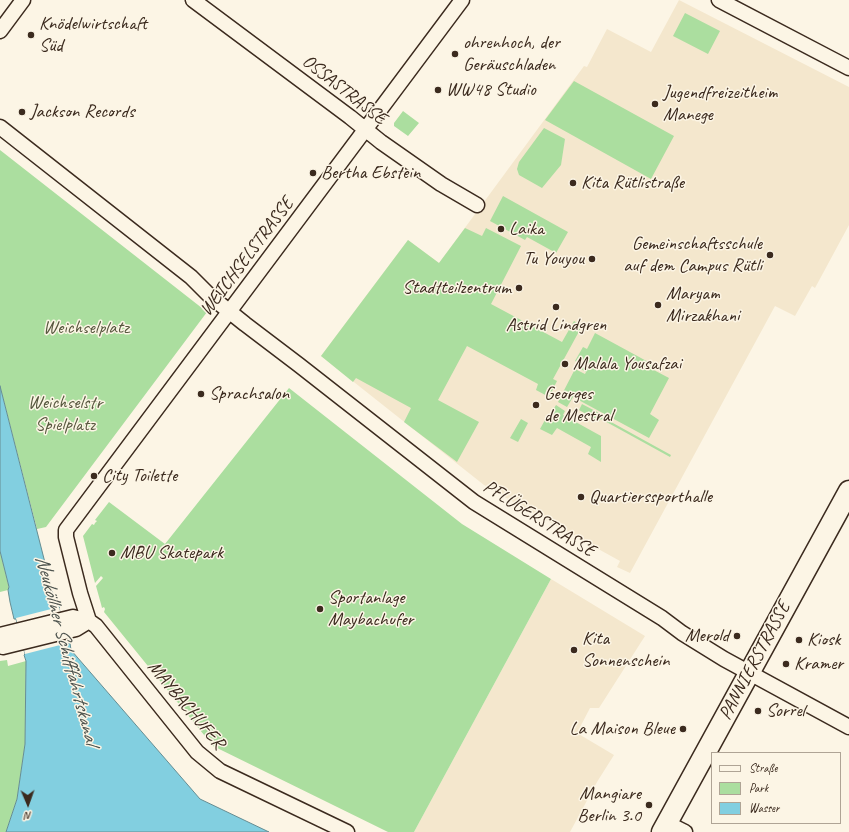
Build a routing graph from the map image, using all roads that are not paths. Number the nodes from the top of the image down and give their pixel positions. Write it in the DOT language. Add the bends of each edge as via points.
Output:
graph roads {
  1 [pos="23,0"];
  2 [pos="193,0"];
  3 [pos="462,0"];
  4 [pos="719,0"];
  5 [pos="0,31"];
  6 [pos="849,68"];
  7 [pos="0,127"];
  8 [pos="365,130"];
  9 [pos="477,205"];
  10 [pos="230,311"];
  11 [pos="849,491"];
  12 [pos="66,537"];
  13 [pos="89,621"];
  14 [pos="0,635"];
  15 [pos="20,636"];
  16 [pos="0,646"];
  17 [pos="749,673"];
  18 [pos="849,727"];
  19 [pos="665,828"];
  20 [pos="346,832"];
  21 [pos="685,832"];
  1 -- 5 [label="street"];
  2 -- 8 [label="street, OSSASTRASSE"];
  3 -- 8 [label="street, WEICHSELSTRASSE"];
  4 -- 6 [label="street"];
  7 -- 10 [label="street" via="191,277"];
  8 -- 9 [label="street, OSSASTRASSE" via="436,181"];
  8 -- 10 [label="street, WEICHSELSTRASSE"];
  10 -- 12 [label="street, WEICHSELSTRASSE" via="67,527"];
  10 -- 17 [label="street, PFLÜGERSTRASSE" via="474,502"];
  11 -- 17 [label="street, PANNIERSTRASSE"];
  12 -- 13 [label="street, MAYBACHUFER"];
  13 -- 15 [label="street" via="73,617 64,626"];
  13 -- 20 [label="street, MAYBACHUFER" via="96,626 195,749 213,766"];
  14 -- 15 [label="street"];
  15 -- 16 [label="street" via="3,647"];
  17 -- 18 [label="street, PFLÜGERSTRASSE"];
  17 -- 19 [label="street, PANNIERSTRASSE"];
  19 -- 21 [label="street"];
}
